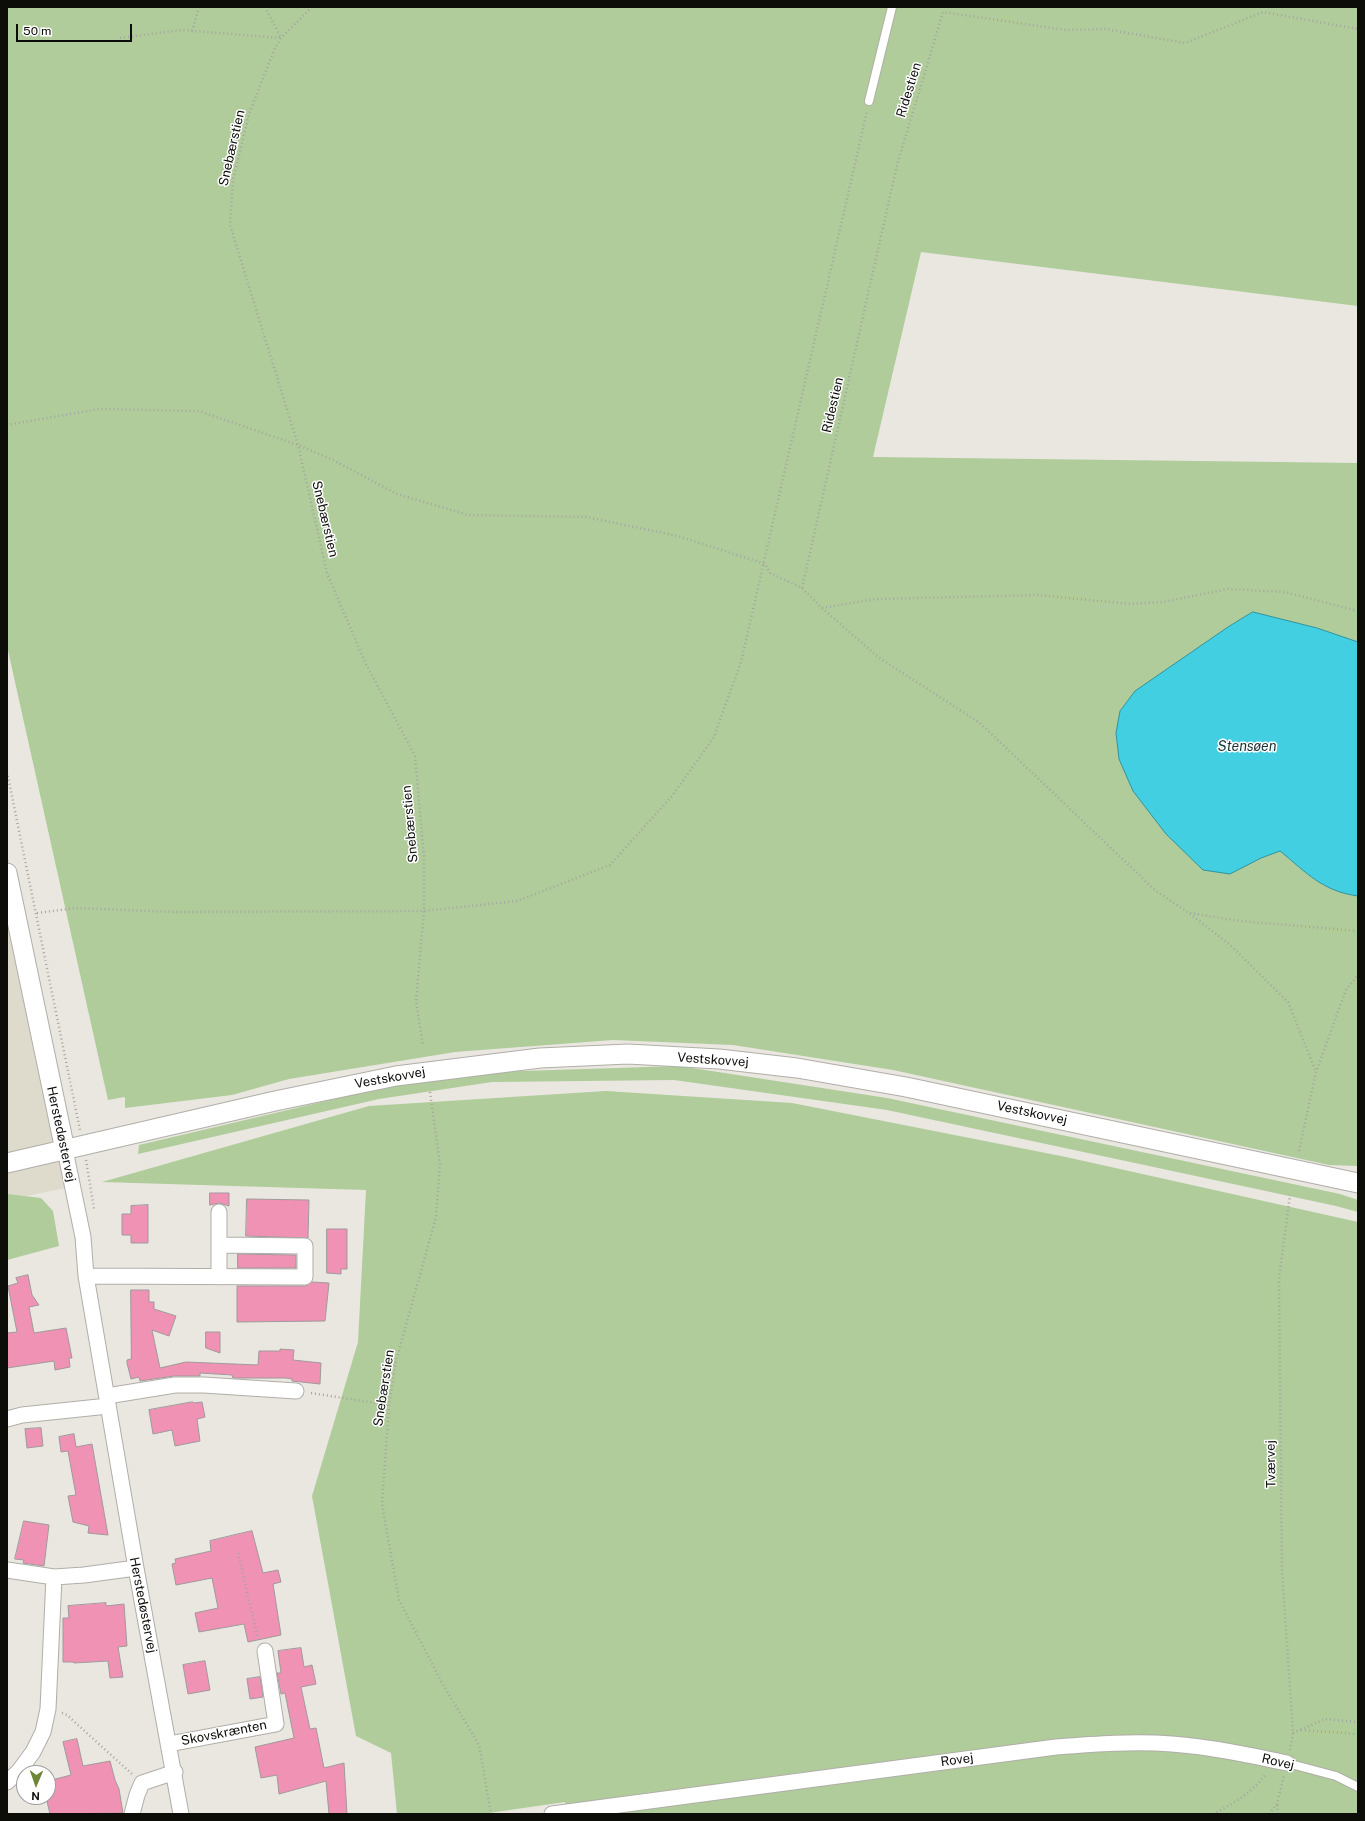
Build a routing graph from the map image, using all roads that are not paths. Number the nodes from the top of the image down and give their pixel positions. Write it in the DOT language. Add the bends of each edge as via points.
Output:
graph roads {
  1 [pos="892,7"];
  2 [pos="869,101"];
  3 [pos="7,873"];
  4 [pos="65,1150"];
  5 [pos="7,1164"];
  6 [pos="1358,1183"];
  7 [pos="219,1212"];
  8 [pos="219,1245"];
  9 [pos="86,1276"];
  10 [pos="219,1277"];
  11 [pos="296,1391"];
  12 [pos="108,1401"];
  13 [pos="7,1419"];
  14 [pos="136,1568"];
  15 [pos="7,1570"];
  16 [pos="54,1577"];
  17 [pos="265,1650"];
  18 [pos="169,1744"];
  19 [pos="1287,1763"];
  20 [pos="175,1772"];
  21 [pos="7,1782"];
  22 [pos="1358,1787"];
  23 [pos="132,1814"];
  24 [pos="181,1814"];
  25 [pos="552,1814"];
  1 -- 2 [label="lane"];
  3 -- 4 [label="street, Herstedøstervej"];
  4 -- 5 [label="street, Vestskovvej"];
  4 -- 6 [label="street, Vestskovvej" via="275,1101 396,1076 540,1058 628,1054 718,1059 797,1068 899,1085"];
  4 -- 9 [label="street, Herstedøstervej" via="83,1238"];
  7 -- 8 [label="street"];
  8 -- 10 [label="street"];
  8 -- 10 [label="street" via="305,1246 305,1277"];
  9 -- 10 [label="street"];
  9 -- 12 [label="street, Herstedøstervej"];
  11 -- 12 [label="street" via="175,1384"];
  12 -- 13 [label="street"];
  12 -- 14 [label="street, Herstedøstervej"];
  14 -- 16 [label="street"];
  14 -- 18 [label="street, Herstedøstervej"];
  15 -- 16 [label="street"];
  16 -- 21 [label="street" via="48,1709 43,1732 33,1752"];
  17 -- 18 [label="street, Skovskrænten" via="276,1724"];
  18 -- 20 [label="street, Herstedøstervej"];
  19 -- 22 [label="lane, Rovej" via="1336,1776"];
  19 -- 25 [label="street, Rovej" via="1230,1751 1180,1745 1114,1742 1056,1747"];
  20 -- 23 [label="street" via="142,1783"];
  20 -- 24 [label="street, Herstedøstervej"];
}
